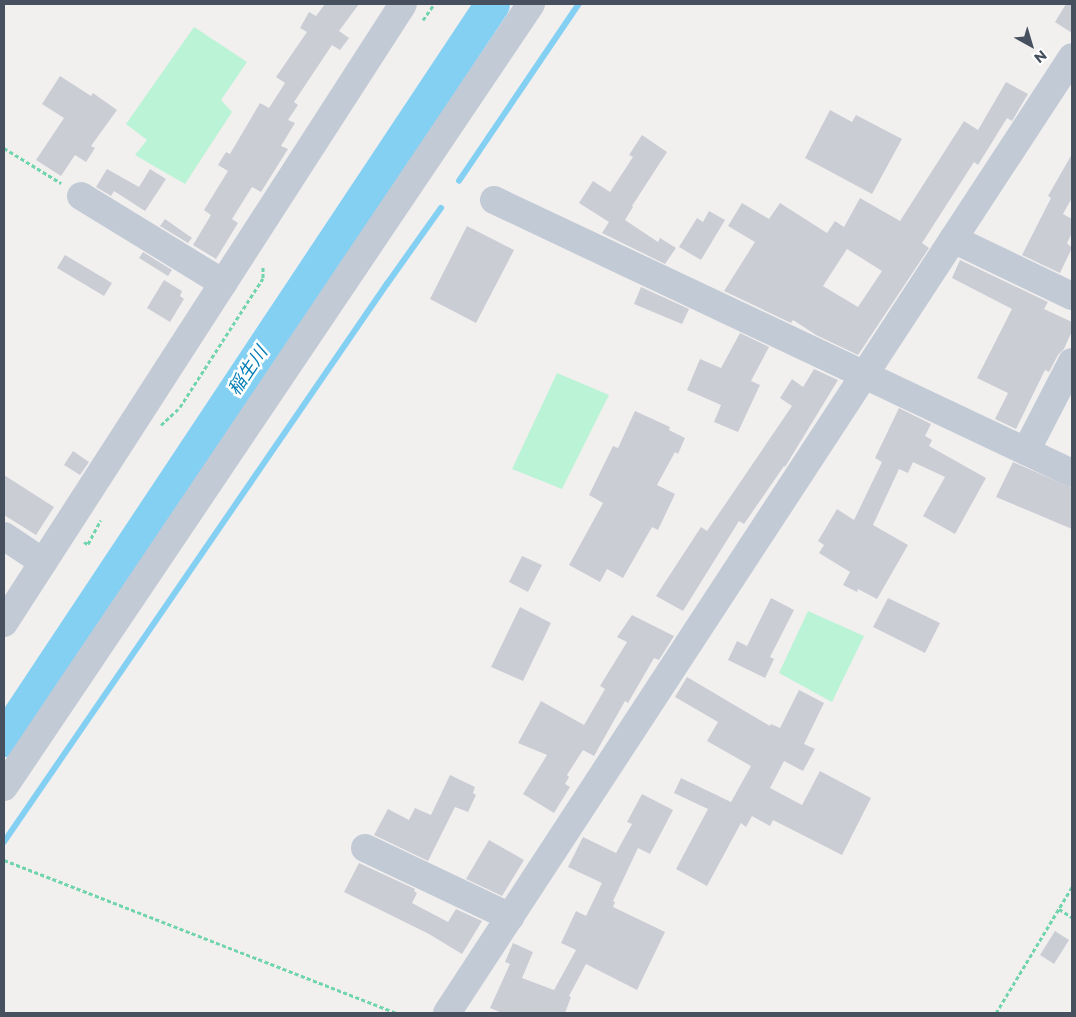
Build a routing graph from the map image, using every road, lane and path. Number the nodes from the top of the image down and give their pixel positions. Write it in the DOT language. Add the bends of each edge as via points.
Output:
graph roads {
  1 [pos="403,4"];
  2 [pos="531,4"];
  3 [pos="1072,56"];
  4 [pos="4,148"];
  5 [pos="81,196"];
  6 [pos="494,200"];
  7 [pos="953,239"];
  8 [pos="223,283"];
  9 [pos="1072,296"];
  10 [pos="1072,362"];
  11 [pos="864,375"];
  12 [pos="1026,451"];
  13 [pos="1072,473"];
  14 [pos="4,536"];
  15 [pos="42,562"];
  16 [pos="4,623"];
  17 [pos="4,787"];
  18 [pos="365,848"];
  19 [pos="4,860"];
  20 [pos="1072,887"];
  21 [pos="1059,909"];
  22 [pos="510,916"];
  23 [pos="1072,916"];
  24 [pos="396,1013"];
  25 [pos="447,1013"];
  26 [pos="996,1013"];
  1 -- 8 [label="street"];
  2 -- 17 [label="street"];
  3 -- 7 [label="street"];
  4 -- 5 [label="path"];
  5 -- 8 [label="street"];
  6 -- 11 [label="street"];
  7 -- 9 [label="street"];
  7 -- 11 [label="street"];
  8 -- 15 [label="street"];
  10 -- 12 [label="street"];
  11 -- 12 [label="street"];
  11 -- 22 [label="street"];
  12 -- 13 [label="street"];
  14 -- 15 [label="street"];
  15 -- 16 [label="street"];
  18 -- 22 [label="street"];
  19 -- 24 [label="path"];
  20 -- 21 [label="path"];
  21 -- 23 [label="path"];
  21 -- 26 [label="path"];
  22 -- 25 [label="street"];
}
